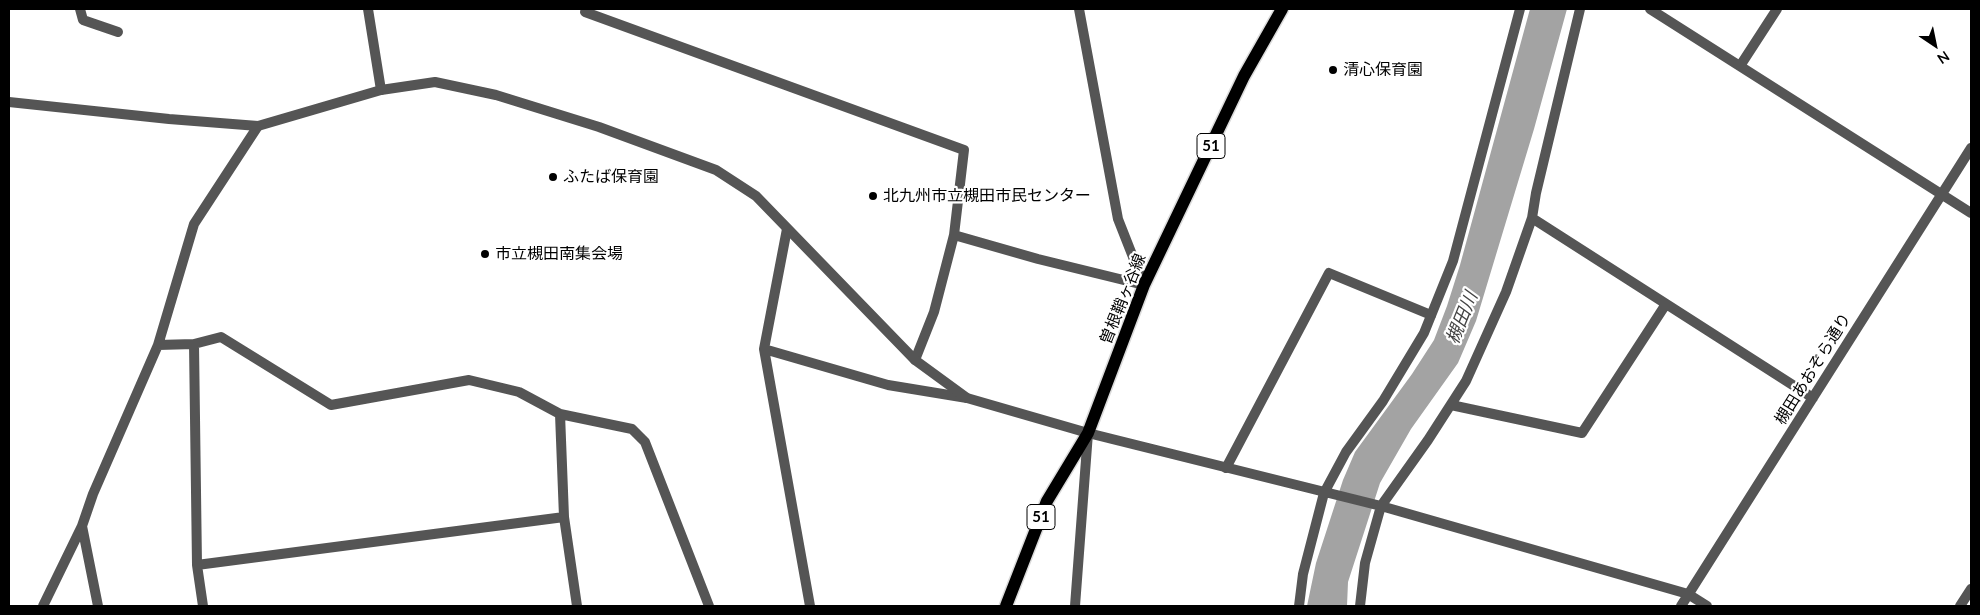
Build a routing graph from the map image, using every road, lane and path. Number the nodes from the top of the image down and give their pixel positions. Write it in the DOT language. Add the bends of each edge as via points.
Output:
graph roads {
  1 [pos="80,9"];
  2 [pos="368,9"];
  3 [pos="1079,9"];
  4 [pos="1282,9"];
  5 [pos="1520,9"];
  6 [pos="1580,9"];
  7 [pos="1650,9"];
  8 [pos="1777,9"];
  9 [pos="584,12"];
  10 [pos="118,32"];
  11 [pos="1740,66"];
  12 [pos="381,90"];
  13 [pos="9,102"];
  14 [pos="258,126"];
  15 [pos="1971,148"];
  16 [pos="1942,194"];
  17 [pos="1971,213"];
  18 [pos="1532,218"];
  19 [pos="787,229"];
  20 [pos="954,235"];
  21 [pos="1144,285"];
  22 [pos="1666,304"];
  23 [pos="1431,316"];
  24 [pos="158,344"];
  25 [pos="194,344"];
  26 [pos="764,350"];
  27 [pos="915,360"];
  28 [pos="967,398"];
  29 [pos="1813,398"];
  30 [pos="1451,405"];
  31 [pos="560,414"];
  32 [pos="1088,433"];
  33 [pos="1226,468"];
  34 [pos="1324,493"];
  35 [pos="1381,506"];
  36 [pos="564,517"];
  37 [pos="82,526"];
  38 [pos="197,565"];
  39 [pos="1971,589"];
  40 [pos="1688,594"];
  41 [pos="43,606"];
  42 [pos="98,606"];
  43 [pos="203,606"];
  44 [pos="577,606"];
  45 [pos="709,606"];
  46 [pos="810,606"];
  47 [pos="1006,606"];
  48 [pos="1074,606"];
  49 [pos="1299,606"];
  50 [pos="1360,606"];
  51 [pos="1681,606"];
  52 [pos="1707,606"];
  53 [pos="1960,606"];
  1 -- 10 [label="street" via="84,20"];
  2 -- 12 [label="street"];
  3 -- 21 [label="street" via="1118,219"];
  4 -- 21 [label="main road, 曽根鞘ヶ谷線 / 51" via="1244,76"];
  5 -- 23 [label="street" via="1453,261"];
  6 -- 18 [label="street"];
  7 -- 11 [label="street"];
  8 -- 11 [label="street"];
  9 -- 20 [label="street" via="964,150"];
  11 -- 16 [label="street"];
  12 -- 14 [label="street"];
  12 -- 19 [label="street" via="435,82 496,96 599,127 716,170 756,196"];
  13 -- 14 [label="street"];
  14 -- 24 [label="street" via="194,224"];
  15 -- 16 [label="street, 槻田あおぞら通り"];
  16 -- 17 [label="street"];
  16 -- 29 [label="street, 槻田あおぞら通り"];
  18 -- 22 [label="street"];
  18 -- 30 [label="street" via="1506,292 1466,381"];
  19 -- 26 [label="street"];
  19 -- 27 [label="street"];
  20 -- 21 [label="street"];
  20 -- 27 [label="street" via="934,312"];
  21 -- 32 [label="main road, 曽根鞘ヶ谷線 / 51"];
  22 -- 29 [label="street"];
  22 -- 30 [label="street" via="1582,433"];
  23 -- 33 [label="street" via="1329,273"];
  23 -- 34 [label="street" via="1424,333 1346,452"];
  24 -- 25 [label="street"];
  24 -- 37 [label="street"];
  25 -- 31 [label="street" via="221,337 331,405 469,380 519,392"];
  25 -- 38 [label="street"];
  26 -- 28 [label="street" via="888,385"];
  26 -- 46 [label="street"];
  27 -- 28 [label="street"];
  28 -- 32 [label="street"];
  29 -- 40 [label="street, 槻田あおぞら通り"];
  30 -- 35 [label="street"];
  31 -- 36 [label="street"];
  31 -- 45 [label="street" via="632,429 645,442"];
  32 -- 33 [label="street"];
  32 -- 47 [label="main road, 曽根鞘ヶ谷線 / 51" via="1047,501"];
  32 -- 48 [label="street"];
  33 -- 34 [label="street"];
  34 -- 35 [label="street"];
  34 -- 49 [label="street" via="1302,574"];
  35 -- 40 [label="street"];
  35 -- 50 [label="street" via="1365,563"];
  36 -- 38 [label="street"];
  36 -- 44 [label="street"];
  37 -- 41 [label="street"];
  37 -- 42 [label="street"];
  38 -- 43 [label="street"];
  39 -- 53 [label="street"];
  40 -- 51 [label="street, 槻田あおぞら通り"];
  40 -- 52 [label="street"];
}
